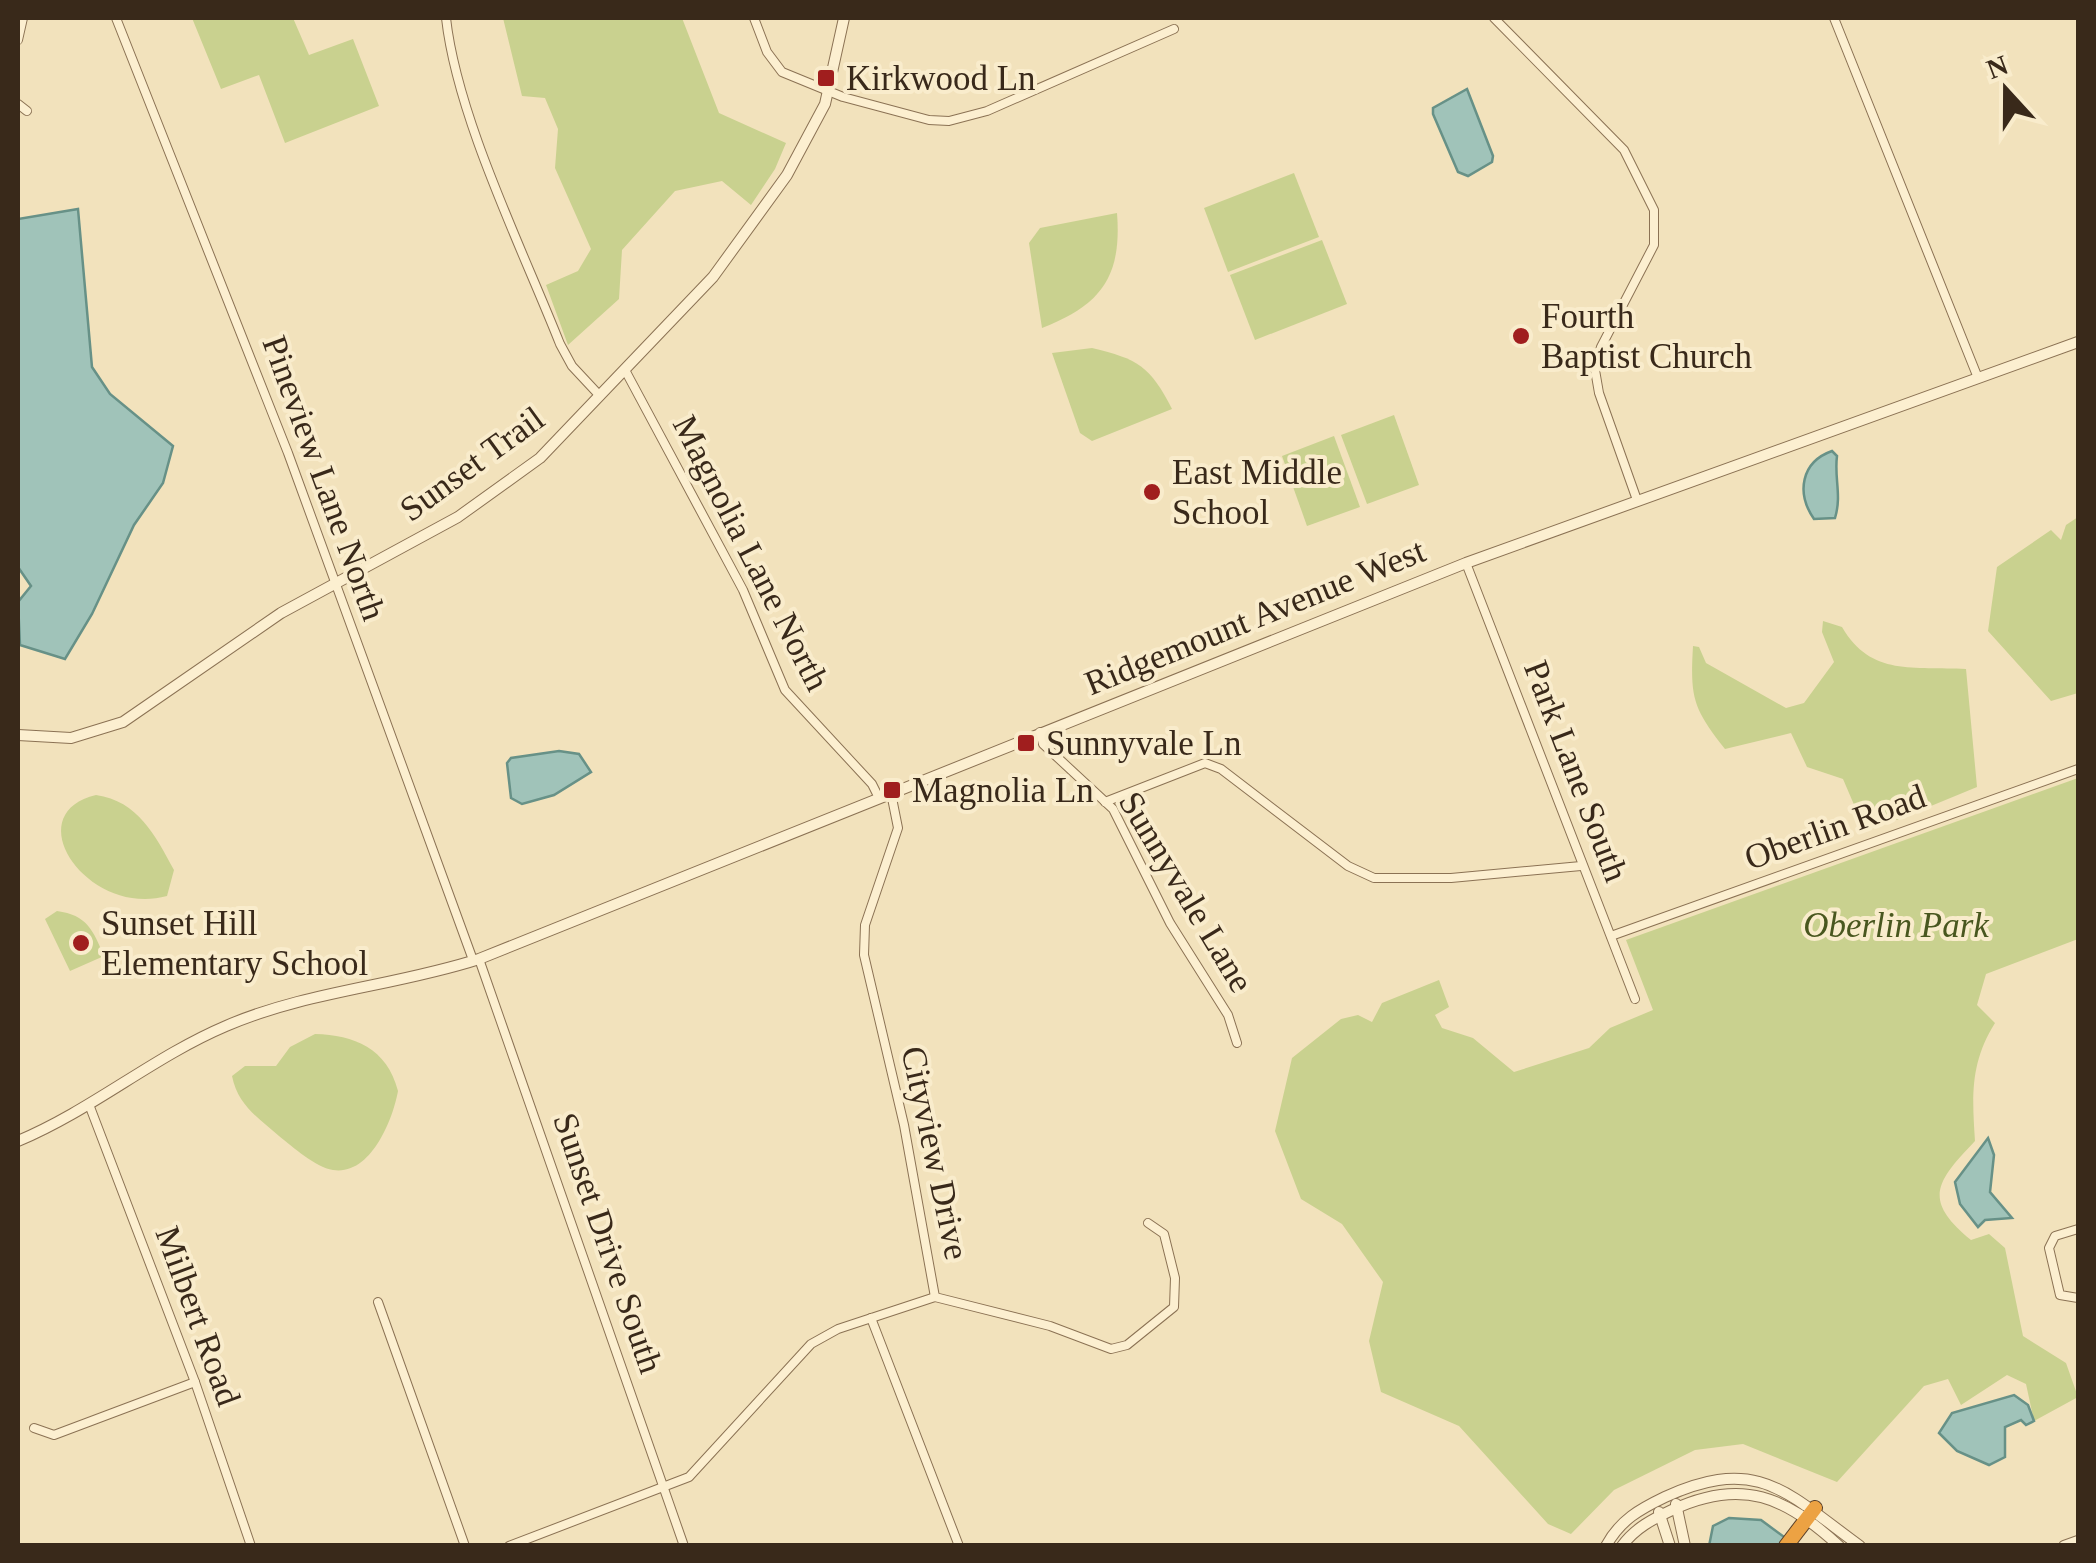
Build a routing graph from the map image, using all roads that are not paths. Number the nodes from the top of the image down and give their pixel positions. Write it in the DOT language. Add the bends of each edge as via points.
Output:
graph roads {
  1 [pos="23,18"];
  2 [pos="116,18"];
  3 [pos="446,18"];
  4 [pos="754,18"];
  5 [pos="844,18"];
  6 [pos="1494,18"];
  7 [pos="1834,18"];
  8 [pos="1174,30"];
  9 [pos="18,40"];
  10 [pos="829,91"];
  11 [pos="18,104"];
  12 [pos="27,111"];
  13 [pos="2078,342"];
  14 [pos="625,370"];
  15 [pos="1978,378"];
  16 [pos="600,396"];
  17 [pos="1637,500"];
  18 [pos="1466,563"];
  19 [pos="334,581"];
  20 [pos="1040,732"];
  21 [pos="18,735"];
  22 [pos="2078,769"];
  23 [pos="891,793"];
  24 [pos="879,798"];
  25 [pos="1105,802"];
  26 [pos="1581,866"];
  27 [pos="1611,936"];
  28 [pos="476,959"];
  29 [pos="1635,999"];
  30 [pos="1237,1043"];
  31 [pos="90,1107"];
  32 [pos="18,1140"];
  33 [pos="1148,1222"];
  34 [pos="2078,1229"];
  35 [pos="936,1298"];
  36 [pos="2078,1298"];
  37 [pos="378,1302"];
  38 [pos="872,1318"];
  39 [pos="195,1382"];
  40 [pos="34,1428"];
  41 [pos="664,1486"];
  42 [pos="1673,1494"];
  43 [pos="1654,1502"];
  44 [pos="1677,1508"];
  45 [pos="1811,1513"];
  46 [pos="1660,1516"];
  47 [pos="2078,1540"];
  48 [pos="533,1541"];
  49 [pos="1788,1543"];
  50 [pos="251,1546"];
  51 [pos="465,1546"];
  52 [pos="508,1546"];
  53 [pos="684,1546"];
  54 [pos="959,1546"];
  55 [pos="1606,1546"];
  56 [pos="1622,1546"];
  57 [pos="1670,1546"];
  58 [pos="1685,1546"];
  59 [pos="1839,1546"];
  60 [pos="1860,1546"];
  61 [pos="2064,1546"];
  1 -- 9 [label="street"];
  2 -- 19 [label="street, Pineview Lane North"];
  3 -- 16 [label="street" via="475,128 560,344"];
  4 -- 10 [label="street" via="782,72"];
  5 -- 10 [label="street, Sunset Trail"];
  6 -- 17 [label="street" via="1624,150 1654,210 1654,245 1595,370"];
  7 -- 15 [label="street"];
  8 -- 10 [label="street" via="969,118 929,120"];
  10 -- 14 [label="street, Sunset Trail" via="807,143 726,261"];
  11 -- 12 [label="street"];
  13 -- 15 [label="street, Ridgemount Avenue West"];
  14 -- 16 [label="street, Sunset Trail"];
  14 -- 24 [label="street, Magnolia Lane North" via="742,590 785,690"];
  15 -- 17 [label="street, Ridgemount Avenue West"];
  16 -- 19 [label="street, Sunset Trail" via="540,458 458,517"];
  17 -- 18 [label="street, Ridgemount Avenue West"];
  18 -- 20 [label="street, Ridgemount Avenue West"];
  18 -- 26 [label="street, Park Lane South"];
  19 -- 21 [label="street, Sunset Trail" via="107,730 71,738"];
  19 -- 28 [label="street, Pineview Lane North"];
  20 -- 23 [label="street, Ridgemount Avenue West"];
  20 -- 25 [label="street, Sunnyvale Lane" via="1043,744"];
  22 -- 27 [label="street, Oberlin Road"];
  23 -- 24 [label="street, Ridgemount Avenue West"];
  23 -- 35 [label="street, Cityview Drive" via="898,828 865,925 864,955"];
  24 -- 28 [label="street, Ridgemount Avenue West"];
  25 -- 26 [label="street" via="1205,763 1222,768 1348,866 1374,878"];
  25 -- 30 [label="street, Sunnyvale Lane" via="1228,1014"];
  26 -- 27 [label="street, Park Lane South"];
  27 -- 29 [label="street, Park Lane South"];
  28 -- 31 [label="street, Ridgemount Avenue West" via="291,1003 225,1026"];
  28 -- 41 [label="street, Sunset Drive South"];
  31 -- 32 [label="street, Ridgemount Avenue West"];
  31 -- 39 [label="street, Milbert Road"];
  33 -- 35 [label="street, Cityview Drive" via="1164,1234 1177,1291 1164,1319 1127,1345 1111,1349 1050,1326"];
  34 -- 36 [label="street" via="2055,1236 2049,1248 2058,1290 2064,1299"];
  35 -- 38 [label="street"];
  37 -- 51 [label="street"];
  38 -- 41 [label="street" via="811,1344 699,1468"];
  38 -- 54 [label="street"];
  39 -- 40 [label="street" via="54,1435"];
  39 -- 50 [label="street, Milbert Road"];
  41 -- 48 [label="street"];
  41 -- 53 [label="street, Sunset Drive South"];
  42 -- 43 [label="street"];
  42 -- 44 [label="street"];
  42 -- 45 [label="street" via="1711,1481 1754,1481 1776,1486"];
  43 -- 46 [label="street"];
  43 -- 55 [label="street" via="1622,1522"];
  44 -- 45 [label="street" via="1735,1493"];
  44 -- 46 [label="street"];
  44 -- 58 [label="street"];
  45 -- 49 [label="highway"];
  45 -- 59 [label="street"];
  45 -- 60 [label="street"];
  46 -- 56 [label="street"];
  46 -- 57 [label="street"];
  47 -- 61 [label="street"];
  48 -- 52 [label="street"];
}
